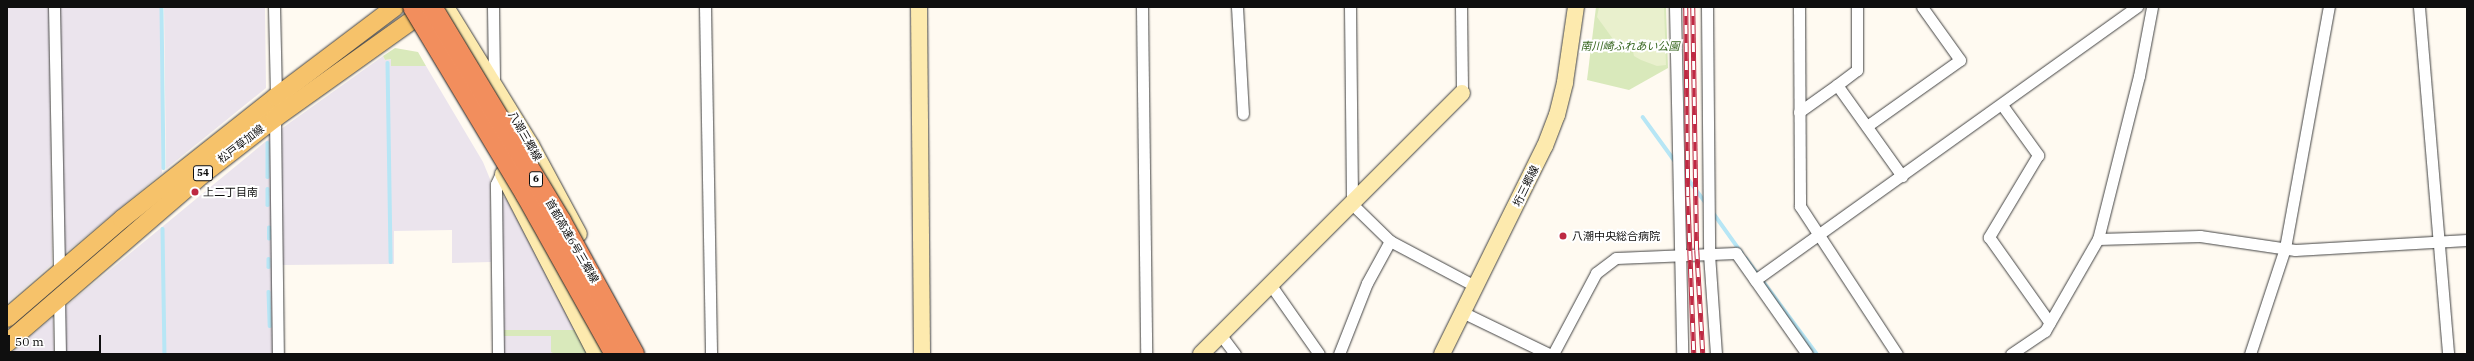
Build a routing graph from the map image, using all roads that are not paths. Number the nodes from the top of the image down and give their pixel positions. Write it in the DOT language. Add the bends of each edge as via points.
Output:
graph roads {
  1 [pos="54,7"];
  2 [pos="274,7"];
  3 [pos="395,7"];
  4 [pos="446,7"];
  5 [pos="493,7"];
  6 [pos="705,7"];
  7 [pos="919,7"];
  8 [pos="1142,7"];
  9 [pos="1237,7"];
  10 [pos="1350,7"];
  11 [pos="1461,7"];
  12 [pos="1576,7"];
  13 [pos="1676,7"];
  14 [pos="1707,7"];
  15 [pos="1799,7"];
  16 [pos="1857,7"];
  17 [pos="1922,7"];
  18 [pos="2137,7"];
  19 [pos="2152,7"];
  20 [pos="2329,7"];
  21 [pos="2419,7"];
  22 [pos="420,9"];
  23 [pos="494,84"];
  24 [pos="1837,85"];
  25 [pos="1462,92"];
  26 [pos="276,97"];
  27 [pos="2002,106"];
  28 [pos="1799,112"];
  29 [pos="1243,114"];
  30 [pos="275,118"];
  31 [pos="1867,126"];
  32 [pos="531,145"];
  33 [pos="501,170"];
  34 [pos="1902,176"];
  35 [pos="1352,204"];
  36 [pos="1818,235"];
  37 [pos="2098,238"];
  38 [pos="2467,240"];
  39 [pos="1390,241"];
  40 [pos="2439,241"];
  41 [pos="2285,248"];
  42 [pos="1709,254"];
  43 [pos="1680,255"];
  44 [pos="59,273"];
  45 [pos="1755,280"];
  46 [pos="1270,284"];
  47 [pos="1475,286"];
  48 [pos="59,298"];
  49 [pos="1462,312"];
  50 [pos="7,318"];
  51 [pos="2050,323"];
  52 [pos="1220,334"];
  53 [pos="7,343"];
  54 [pos="60,354"];
  55 [pos="278,354"];
  56 [pos="498,354"];
  57 [pos="596,354"];
  58 [pos="615,354"];
  59 [pos="634,354"];
  60 [pos="642,354"];
  61 [pos="711,354"];
  62 [pos="922,354"];
  63 [pos="1146,354"];
  64 [pos="1201,354"];
  65 [pos="1235,354"];
  66 [pos="1319,354"];
  67 [pos="1340,354"];
  68 [pos="1442,354"];
  69 [pos="1549,354"];
  70 [pos="1553,354"];
  71 [pos="1682,354"];
  72 [pos="1716,354"];
  73 [pos="1807,354"];
  74 [pos="1897,354"];
  75 [pos="2011,354"];
  76 [pos="2250,354"];
  77 [pos="2448,354"];
  1 -- 44 [label="street"];
  2 -- 26 [label="street"];
  3 -- 26 [label="main road, 松戸草加線 / 54"];
  4 -- 23 [label="street, 八潮三郷線"];
  5 -- 23 [label="street"];
  6 -- 61 [label="street"];
  7 -- 62 [label="street"];
  8 -- 63 [label="street"];
  9 -- 29 [label="street"];
  10 -- 35 [label="street"];
  11 -- 25 [label="street"];
  12 -- 47 [label="street, 垳三郷線" via="1574,32 1557,115 1530,180"];
  13 -- 43 [label="street"];
  14 -- 42 [label="street"];
  15 -- 28 [label="street"];
  16 -- 24 [label="street" via="1857,70"];
  17 -- 31 [label="street" via="1960,60"];
  18 -- 27 [label="street"];
  19 -- 37 [label="street" via="2139,76"];
  20 -- 41 [label="street"];
  21 -- 40 [label="street"];
  22 -- 30 [label="main road, 松戸草加線 / 54"];
  22 -- 33 [label="street"];
  22 -- 58 [label="highway, 首都高速6号三郷線 / 6, bridge"];
  22 -- 59 [label="highway, 首都高速6号三郷線 / 6, bridge" via="557,214"];
  23 -- 32 [label="street, 八潮三郷線"];
  24 -- 28 [label="street"];
  24 -- 31 [label="street"];
  25 -- 35 [label="street"];
  26 -- 44 [label="main road, 松戸草加線 / 54"];
  27 -- 34 [label="street"];
  27 -- 51 [label="street" via="2038,155 1989,237"];
  28 -- 36 [label="street" via="1800,206"];
  30 -- 48 [label="main road, 松戸草加線 / 54" via="204,173"];
  30 -- 55 [label="street"];
  31 -- 34 [label="street"];
  32 -- 33 [label="street"];
  32 -- 60 [label="street, 八潮三郷線"];
  33 -- 56 [label="street" via="496,184"];
  33 -- 57 [label="street"];
  34 -- 36 [label="street"];
  35 -- 39 [label="street"];
  35 -- 46 [label="street"];
  36 -- 45 [label="street"];
  36 -- 74 [label="street"];
  37 -- 41 [label="street" via="2200,236"];
  37 -- 51 [label="street"];
  38 -- 40 [label="street"];
  39 -- 47 [label="street"];
  39 -- 67 [label="street" via="1366,283"];
  40 -- 41 [label="street" via="2295,250"];
  40 -- 77 [label="street"];
  41 -- 76 [label="street"];
  42 -- 43 [label="street"];
  42 -- 45 [label="street" via="1736,253"];
  42 -- 72 [label="street"];
  43 -- 70 [label="street" via="1616,258 1596,273"];
  43 -- 71 [label="street"];
  44 -- 48 [label="street"];
  44 -- 50 [label="main road, 松戸草加線 / 54"];
  45 -- 73 [label="street"];
  46 -- 52 [label="street"];
  46 -- 66 [label="street"];
  47 -- 49 [label="street, 垳三郷線"];
  48 -- 53 [label="main road, 松戸草加線 / 54"];
  48 -- 54 [label="street"];
  49 -- 68 [label="street, 垳三郷線"];
  49 -- 69 [label="street"];
  51 -- 75 [label="street" via="2045,332"];
  52 -- 64 [label="street"];
  52 -- 65 [label="street"];
}
